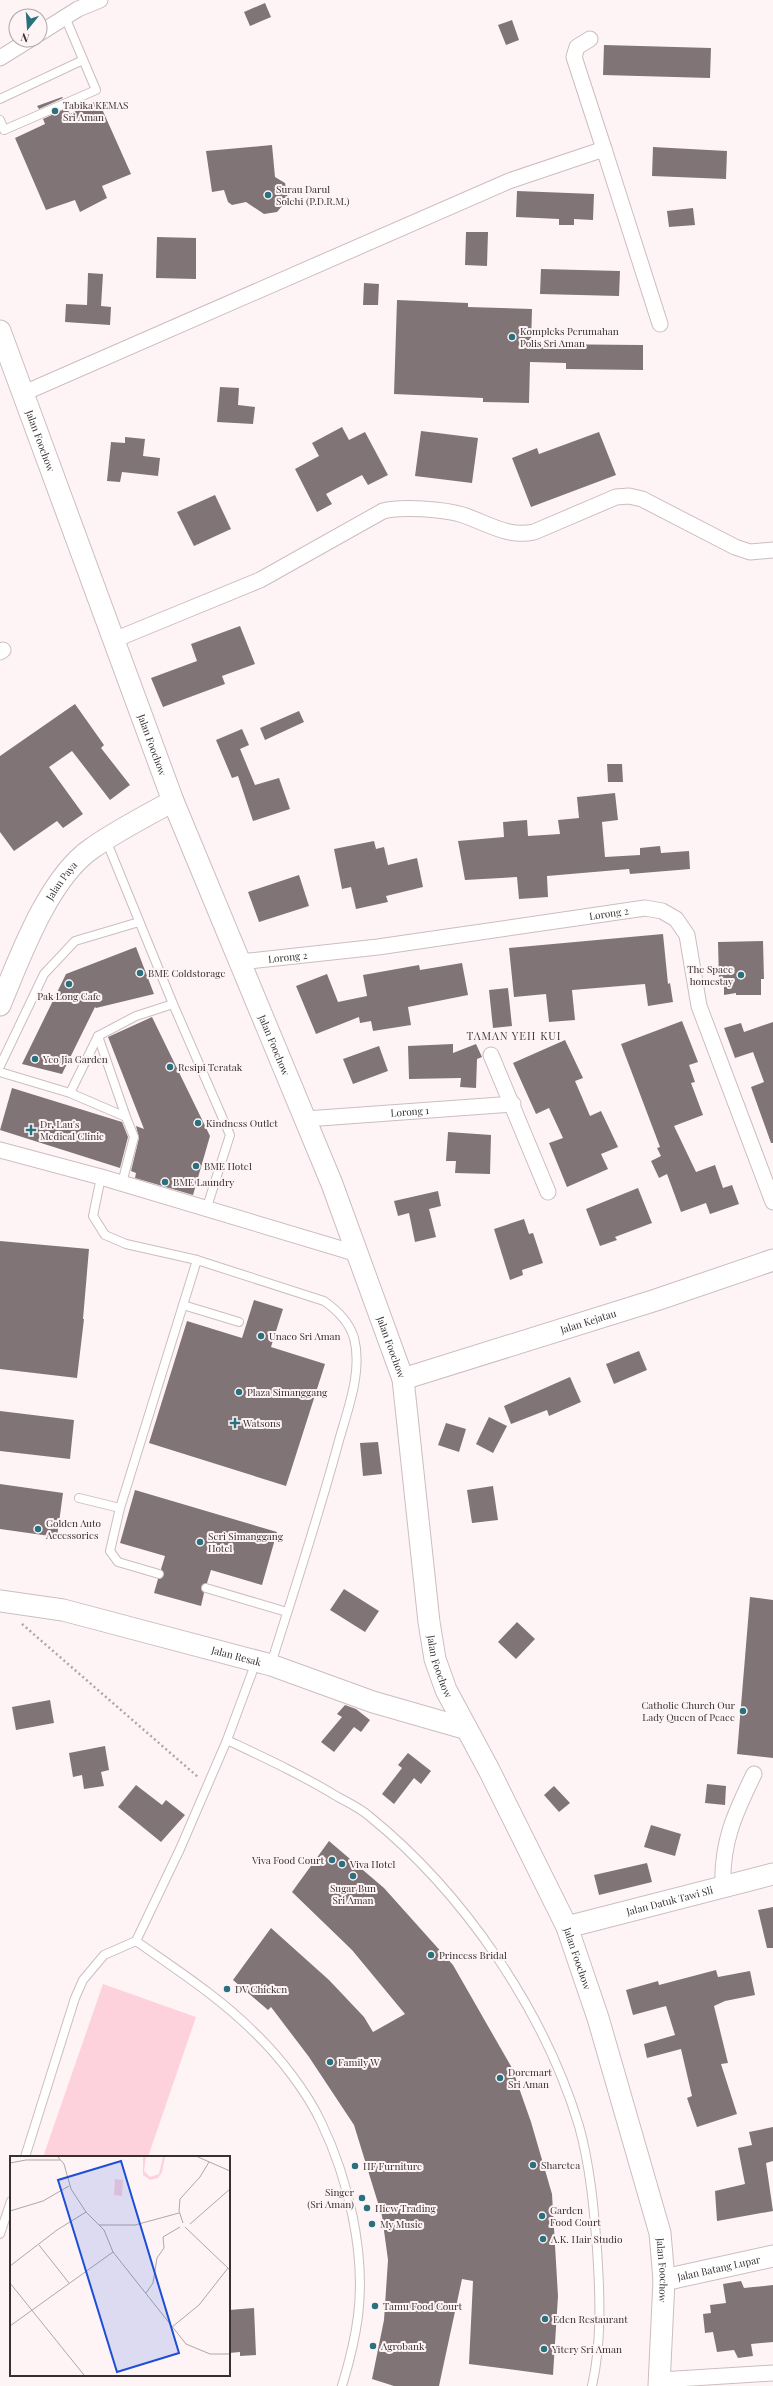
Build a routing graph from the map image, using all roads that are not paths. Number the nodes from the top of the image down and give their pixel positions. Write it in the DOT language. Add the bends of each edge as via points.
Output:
graph roads {
  1 [pos="100,0"];
  2 [pos="75,4"];
  3 [pos="65,18"];
  4 [pos="48,28"];
  5 [pos="590,39"];
  6 [pos="16,48"];
  7 [pos="0,58"];
  8 [pos="83,60"];
  9 [pos="0,99"];
  10 [pos="0,120"];
  11 [pos="604,149"];
  12 [pos="660,324"];
  13 [pos="0,331"];
  14 [pos="24,393"];
  15 [pos="773,550"];
  16 [pos="114,640"];
  17 [pos="173,801"];
  18 [pos="106,840"];
  19 [pos="139,922"];
  20 [pos="240,962"];
  21 [pos="172,1004"];
  22 [pos="0,1006"];
  23 [pos="98,1036"];
  24 [pos="491,1055"];
  25 [pos="0,1066"];
  26 [pos="0,1072"];
  27 [pos="70,1093"];
  28 [pos="512,1104"];
  29 [pos="126,1117"];
  30 [pos="306,1119"];
  31 [pos="0,1150"];
  32 [pos="101,1177"];
  33 [pos="122,1183"];
  34 [pos="548,1192"];
  35 [pos="773,1202"];
  36 [pos="206,1210"];
  37 [pos="358,1254"];
  38 [pos="196,1260"];
  39 [pos="773,1260"];
  40 [pos="183,1305"];
  41 [pos="240,1322"];
  42 [pos="403,1379"];
  43 [pos="80,1498"];
  44 [pos="120,1508"];
  45 [pos="160,1574"];
  46 [pos="206,1588"];
  47 [pos="0,1601"];
  48 [pos="287,1612"];
  49 [pos="263,1663"];
  50 [pos="467,1729"];
  51 [pos="227,1740"];
  52 [pos="754,1774"];
  53 [pos="773,1874"];
  54 [pos="723,1887"];
  55 [pos="567,1927"];
  56 [pos="136,1941"];
  57 [pos="25,2156"];
  58 [pos="10,2204"];
  59 [pos="0,2234"];
  60 [pos="773,2256"];
  61 [pos="664,2280"];
  62 [pos="773,2373"];
  63 [pos="660,2383"];
  64 [pos="342,2386"];
  65 [pos="592,2386"];
  1 -- 2 [label="street"];
  2 -- 3 [label="street"];
  3 -- 4 [label="street"];
  3 -- 8 [label="lane"];
  5 -- 11 [label="street" via="576,47 574,57"];
  6 -- 7 [label="street"];
  8 -- 9 [label="lane"];
  8 -- 10 [label="lane" via="96,90 4,130"];
  11 -- 12 [label="street"];
  11 -- 14 [label="street" via="509,182"];
  13 -- 14 [label="street, Jalan Foochow"];
  14 -- 16 [label="street, Jalan Foochow"];
  15 -- 16 [label="street" via="750,552 735,547 642,499 629,496 616,497 522,534 511,533 461,514 394,508 382,511 260,580"];
  16 -- 17 [label="street, Jalan Foochow"];
  17 -- 18 [label="street, Jalan Paya"];
  17 -- 20 [label="street, Jalan Foochow"];
  18 -- 19 [label="lane"];
  18 -- 22 [label="street, Jalan Paya" via="91,848 56,886 26,944"];
  19 -- 21 [label="lane"];
  19 -- 25 [label="lane" via="75,941 44,974"];
  20 -- 30 [label="street, Jalan Foochow"];
  20 -- 35 [label="street, Lorong 2" via="378,947 645,908 662,911 676,919 687,935 702,1014"];
  21 -- 23 [label="lane" via="136,1016"];
  21 -- 36 [label="lane" via="230,1135"];
  23 -- 27 [label="lane"];
  23 -- 29 [label="lane"];
  24 -- 28 [label="street"];
  26 -- 27 [label="lane"];
  27 -- 29 [label="lane"];
  28 -- 30 [label="street, Lorong 1"];
  28 -- 34 [label="street"];
  29 -- 33 [label="lane" via="134,1137"];
  30 -- 37 [label="street, Jalan Foochow"];
  31 -- 32 [label="street"];
  32 -- 33 [label="street"];
  32 -- 38 [label="lane" via="93,1216 105,1235 126,1244"];
  33 -- 36 [label="street"];
  36 -- 37 [label="street"];
  37 -- 42 [label="street, Jalan Foochow"];
  38 -- 40 [label="lane"];
  38 -- 48 [label="lane" via="324,1301 338,1310 354,1338 356,1368 352,1393 324,1497"];
  39 -- 42 [label="street, Jalan Kejatau" via="648,1303"];
  40 -- 41 [label="lane"];
  40 -- 44 [label="lane"];
  42 -- 50 [label="street, Jalan Foochow" via="435,1659 446,1690"];
  43 -- 44 [label="lane"];
  44 -- 45 [label="lane" via="110,1551 113,1557 118,1562"];
  46 -- 48 [label="lane"];
  47 -- 49 [label="street, Jalan Resak" via="63,1610"];
  48 -- 49 [label="lane"];
  49 -- 50 [label="street, Jalan Resak" via="373,1702"];
  49 -- 51 [label="lane"];
  50 -- 55 [label="street, Jalan Foochow"];
  51 -- 56 [label="lane" via="180,1849"];
  51 -- 65 [label="lane" via="300,1774 368,1814 421,1863 511,1976 550,2049 579,2127 593,2203 600,2296"];
  52 -- 54 [label="street" via="728,1832 722,1862"];
  53 -- 54 [label="street, Jalan Datuk Tawi Sli"];
  54 -- 55 [label="street, Jalan Datuk Tawi Sli"];
  55 -- 61 [label="street, Jalan Foochow" via="598,2018 660,2233"];
  56 -- 57 [label="lane" via="104,1955 83,1980"];
  56 -- 64 [label="lane" via="210,1993 256,2034 292,2076 321,2121 340,2170 355,2225 358,2314 351,2357"];
  58 -- 59 [label="lane"];
  60 -- 61 [label="street, Jalan Batang Lupar"];
  61 -- 63 [label="street, Jalan Foochow"];
  62 -- 63 [label="street"];
}
